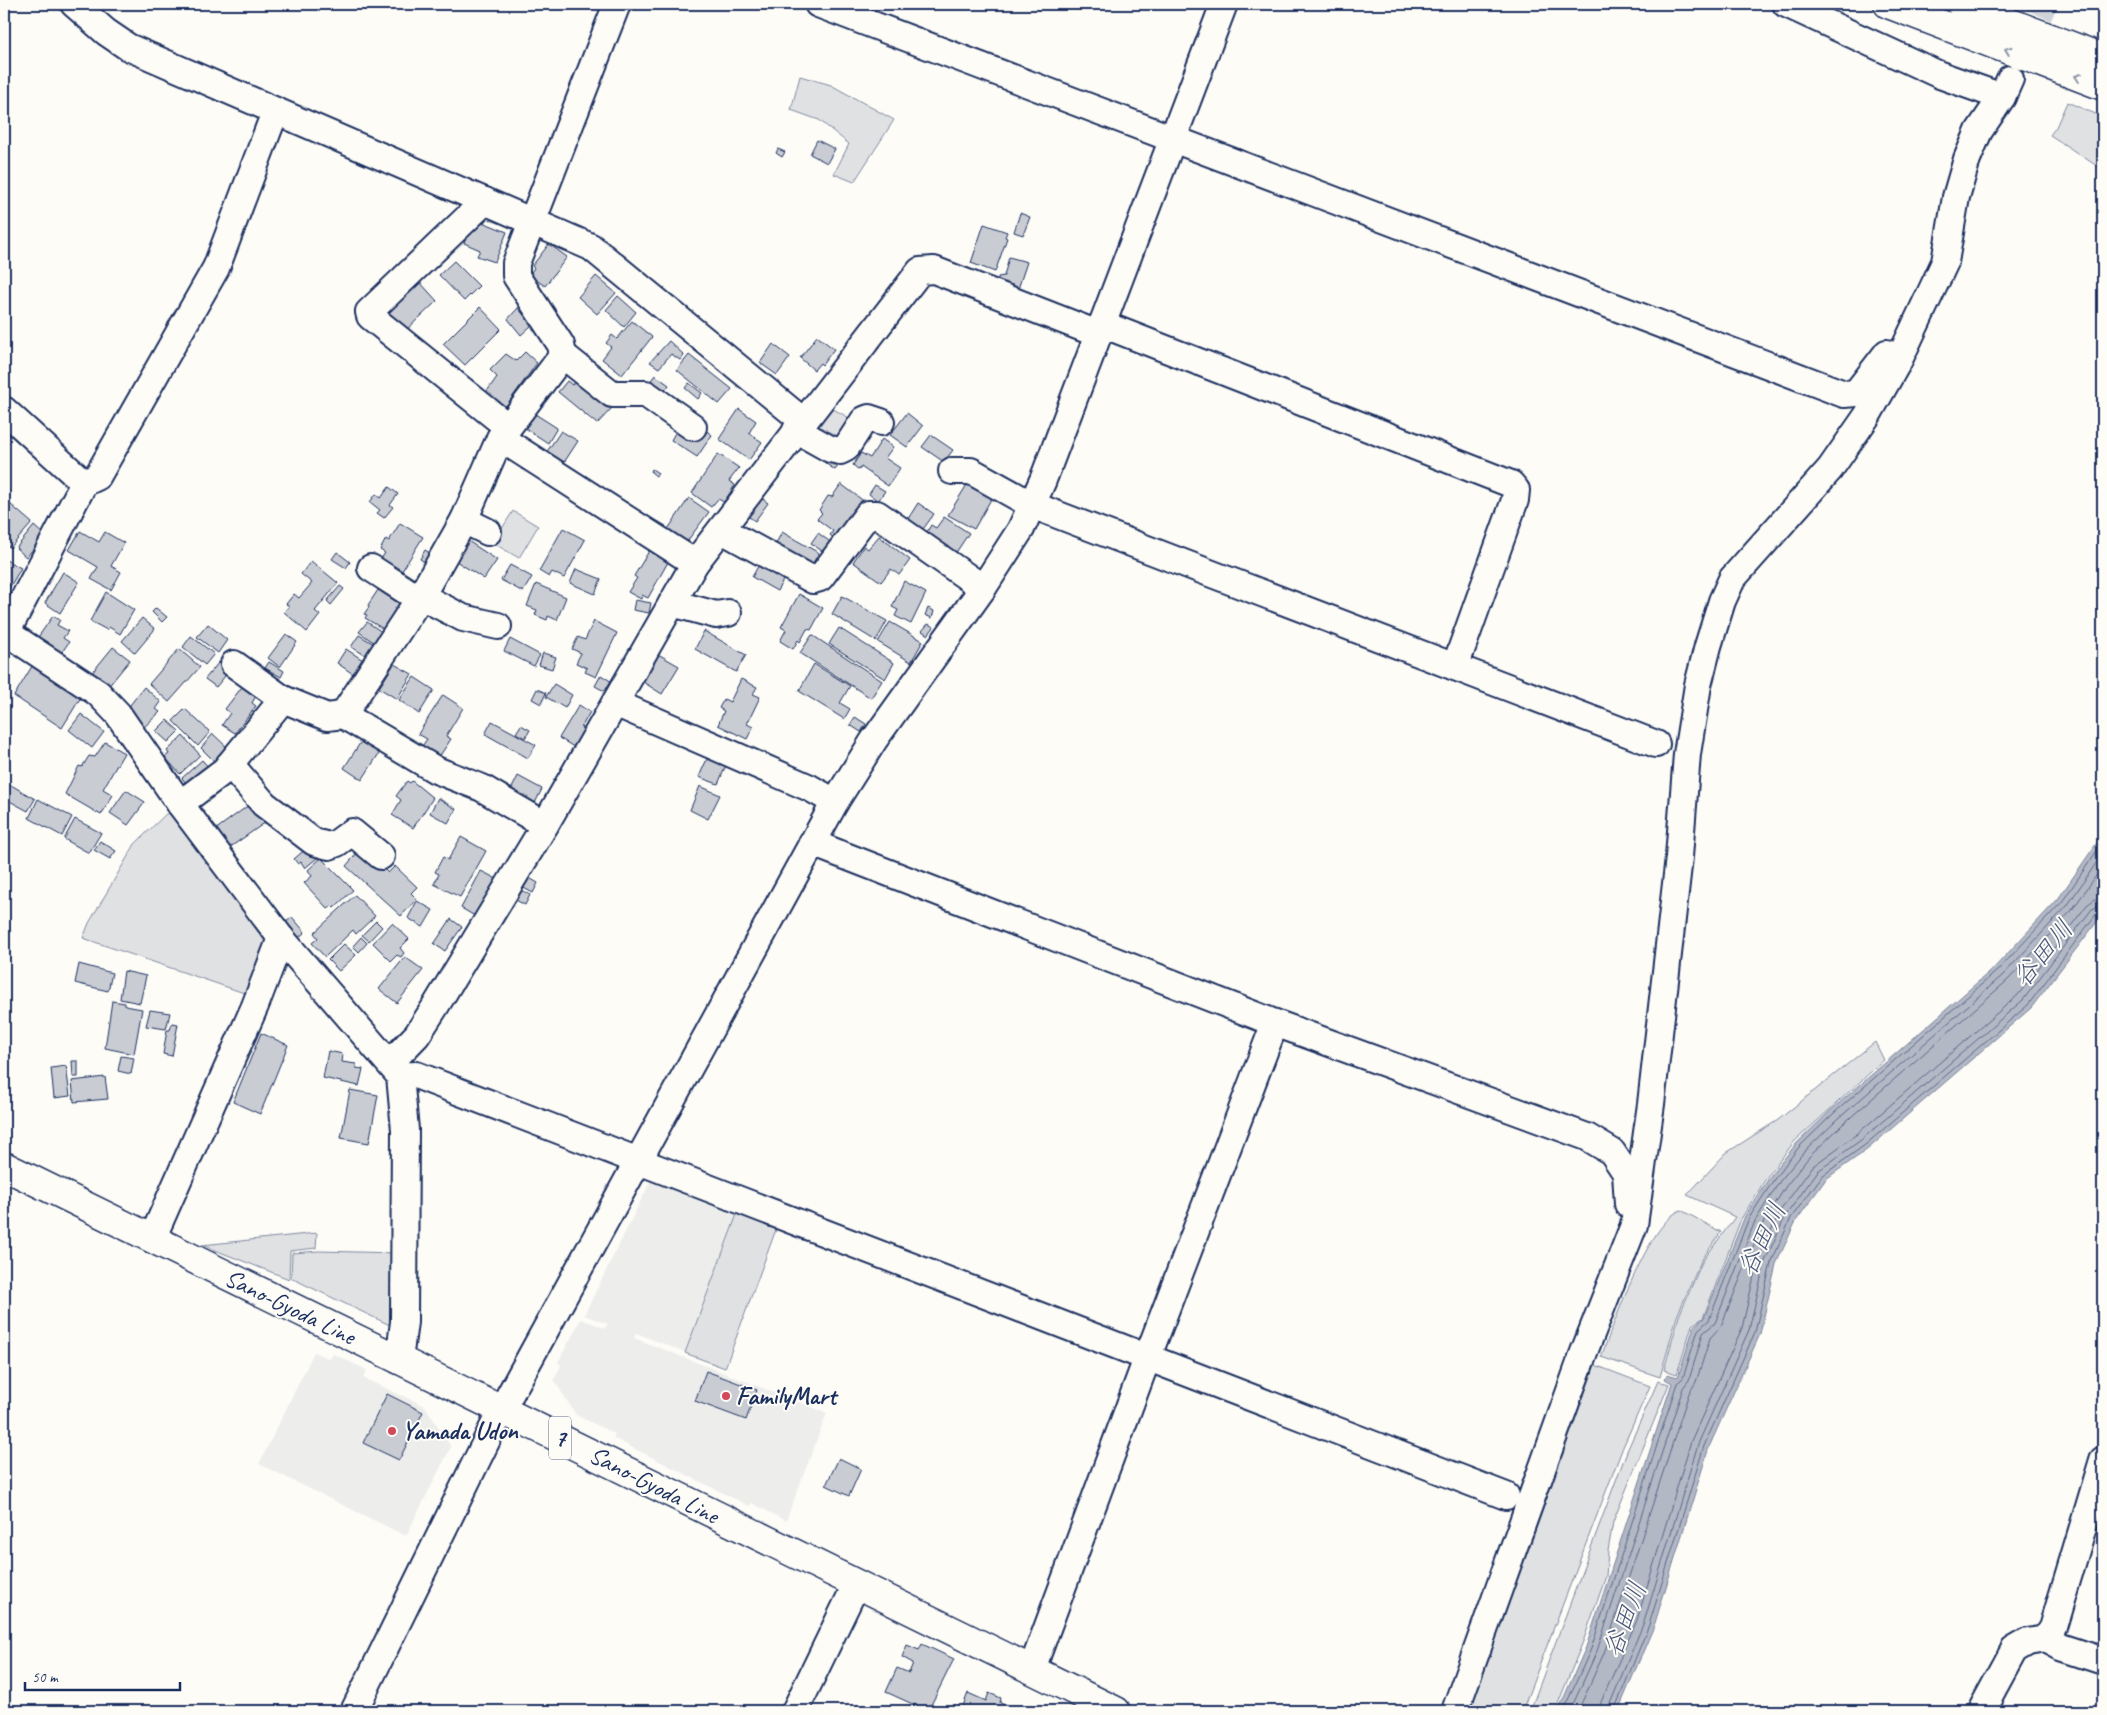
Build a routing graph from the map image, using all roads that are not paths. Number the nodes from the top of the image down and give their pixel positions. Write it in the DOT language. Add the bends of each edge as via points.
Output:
graph roads {
  1 [pos="74,4"];
  2 [pos="617,4"];
  3 [pos="818,4"];
  4 [pos="1224,4"];
  5 [pos="1786,4"];
  6 [pos="1888,4"];
  7 [pos="1961,4"];
  8 [pos="2103,58"];
  9 [pos="2103,86"];
  10 [pos="275,112"];
  11 [pos="1173,140"];
  12 [pos="485,201"];
  13 [pos="531,220"];
  14 [pos="1920,314"];
  15 [pos="1100,329"];
  16 [pos="563,355"];
  17 [pos="4,410"];
  18 [pos="881,422"];
  19 [pos="799,426"];
  20 [pos="693,427"];
  21 [pos="504,432"];
  22 [pos="952,471"];
  23 [pos="84,483"];
  24 [pos="1032,505"];
  25 [pos="464,520"];
  26 [pos="722,530"];
  27 [pos="488,532"];
  28 [pos="695,563"];
  29 [pos="371,568"];
  30 [pos="983,588"];
  31 [pos="420,598"];
  32 [pos="672,603"];
  33 [pos="728,613"];
  34 [pos="498,626"];
  35 [pos="5,634"];
  36 [pos="234,664"];
  37 [pos="1455,667"];
  38 [pos="283,699"];
  39 [pos="615,703"];
  40 [pos="343,715"];
  41 [pos="1656,744"];
  42 [pos="230,764"];
  43 [pos="835,802"];
  44 [pos="180,804"];
  45 [pos="545,824"];
  46 [pos="812,843"];
  47 [pos="382,856"];
  48 [pos="281,938"];
  49 [pos="1274,1023"];
  50 [pos="395,1070"];
  51 [pos="638,1160"];
  52 [pos="4,1166"];
  53 [pos="1634,1225"];
  54 [pos="152,1239"];
  55 [pos="1148,1356"];
  56 [pos="399,1360"];
  57 [pos="502,1409"];
  58 [pos="2103,1460"];
  59 [pos="1506,1496"];
  60 [pos="856,1585"];
  61 [pos="2045,1639"];
  62 [pos="2103,1661"];
  63 [pos="1032,1669"];
  64 [pos="354,1711"];
  65 [pos="794,1711"];
  66 [pos="1116,1711"];
  67 [pos="1455,1711"];
  68 [pos="1981,1711"];
  1 -- 10 [label="street" via="128,47"];
  2 -- 13 [label="street"];
  3 -- 11 [label="street"];
  4 -- 11 [label="street"];
  5 -- 14 [label="street" via="1940,75 2006,88 1979,131 1967,158 1944,262"];
  9 -- 6 [label="main road, one-way"];
  7 -- 8 [label="main road"];
  10 -- 12 [label="street"];
  10 -- 23 [label="street" via="216,268 97,477"];
  11 -- 14 [label="street" via="1844,394 1856,393"];
  11 -- 15 [label="street"];
  12 -- 13 [label="street"];
  12 -- 21 [label="street" via="369,312"];
  13 -- 16 [label="street" via="516,263 516,276 561,345"];
  13 -- 19 [label="street" via="591,247"];
  14 -- 53 [label="street" via="1867,416 1830,469 1732,579 1716,619 1698,685 1687,754 1656,1065"];
  15 -- 19 [label="street" via="934,270 920,272"];
  15 -- 24 [label="street"];
  15 -- 37 [label="street" via="1511,484 1516,490 1514,500"];
  16 -- 20 [label="street" via="612,394 646,394"];
  16 -- 21 [label="street"];
  17 -- 23 [label="street"];
  18 -- 19 [label="street" via="869,418 864,420 846,448 840,451 830,449"];
  19 -- 26 [label="street"];
  21 -- 25 [label="street"];
  21 -- 28 [label="street"];
  22 -- 24 [label="street" via="971,471"];
  23 -- 35 [label="street"];
  24 -- 30 [label="street" via="1021,529"];
  24 -- 37 [label="street"];
  25 -- 27 [label="street"];
  25 -- 31 [label="street"];
  26 -- 28 [label="street"];
  26 -- 30 [label="street" via="823,585 820,578 868,514 877,514"];
  28 -- 32 [label="street"];
  29 -- 31 [label="street"];
  30 -- 43 [label="street" via="874,740"];
  31 -- 34 [label="street" via="464,618"];
  31 -- 40 [label="street"];
  32 -- 33 [label="street" via="716,615"];
  32 -- 39 [label="street"];
  35 -- 44 [label="street" via="98,693 118,714"];
  36 -- 38 [label="street"];
  37 -- 41 [label="street"];
  38 -- 40 [label="street" via="327,717"];
  38 -- 42 [label="street"];
  39 -- 43 [label="street" via="810,788"];
  39 -- 45 [label="street"];
  40 -- 45 [label="street" via="436,770 482,788"];
  42 -- 44 [label="street"];
  42 -- 47 [label="street" via="264,804 314,842 329,846 352,832"];
  43 -- 46 [label="street"];
  44 -- 48 [label="street"];
  45 -- 50 [label="street"];
  46 -- 49 [label="street"];
  46 -- 51 [label="street"];
  48 -- 50 [label="street"];
  48 -- 54 [label="street" via="255,1006"];
  49 -- 53 [label="street" via="1587,1137 1612,1152 1626,1173 1629,1210"];
  49 -- 55 [label="street"];
  50 -- 51 [label="street" via="416,1075"];
  50 -- 56 [label="street" via="405,1149 404,1322"];
  51 -- 55 [label="street"];
  51 -- 57 [label="street"];
  52 -- 54 [label="main road, Sano-Gyoda Line / 7"];
  53 -- 67 [label="street" via="1584,1352"];
  54 -- 56 [label="main road, Sano-Gyoda Line / 7"];
  55 -- 59 [label="street"];
  55 -- 63 [label="street"];
  56 -- 57 [label="main road, Sano-Gyoda Line / 7"];
  57 -- 60 [label="main road, Sano-Gyoda Line / 7"];
  57 -- 64 [label="street"];
  58 -- 61 [label="street" via="2053,1627"];
  60 -- 63 [label="main road, Sano-Gyoda Line / 7"];
  60 -- 65 [label="street"];
  61 -- 62 [label="street"];
  61 -- 68 [label="street" via="2028,1642 2014,1650"];
  63 -- 66 [label="main road, Sano-Gyoda Line / 7"];
}
